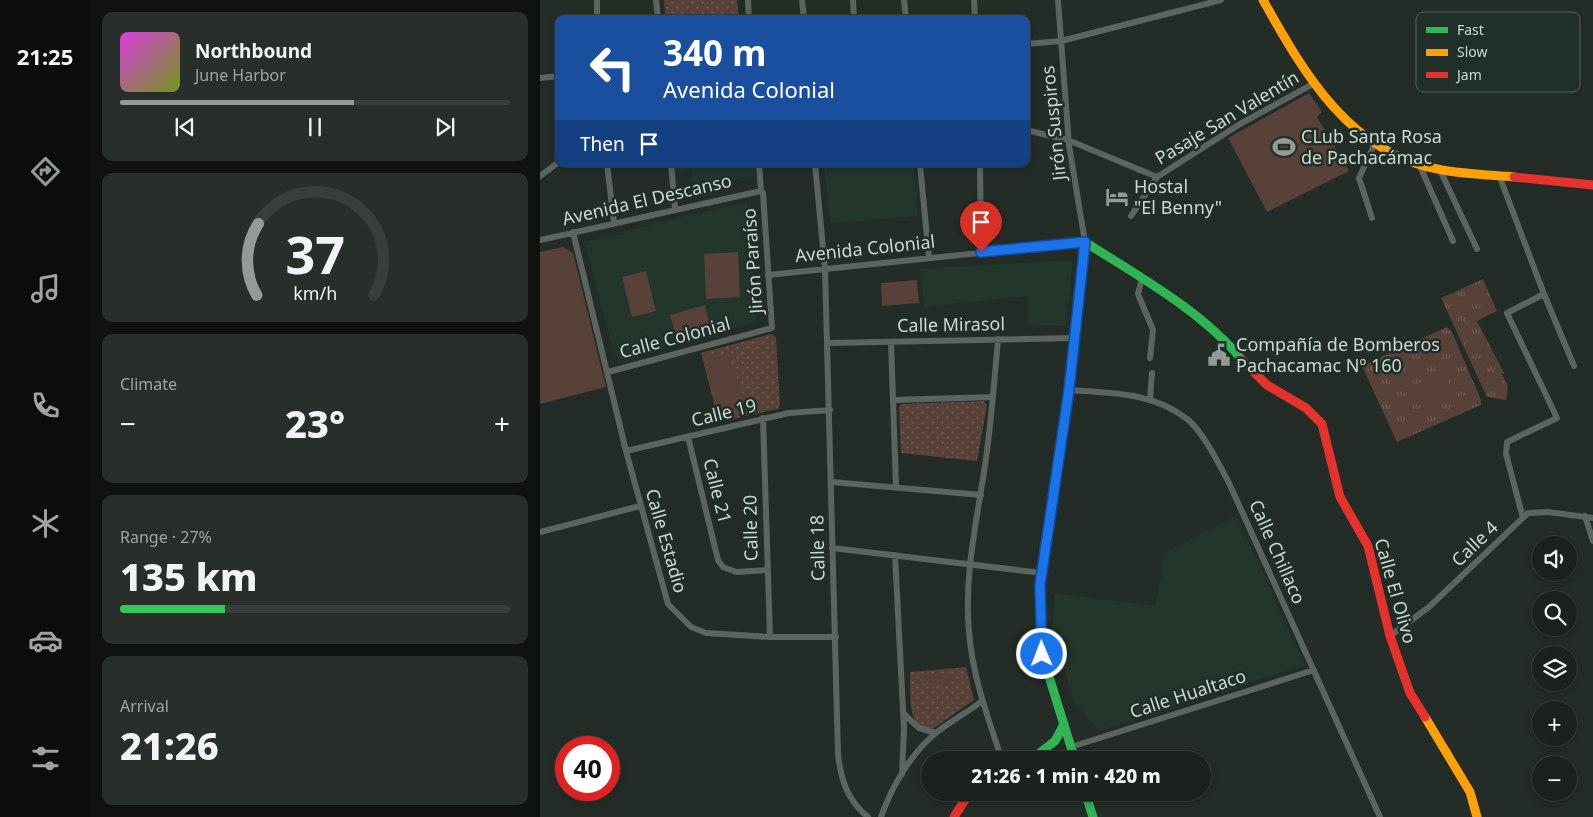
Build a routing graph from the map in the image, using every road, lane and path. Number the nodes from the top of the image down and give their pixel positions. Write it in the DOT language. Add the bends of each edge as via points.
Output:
graph roads {
  1 [pos="597,0"];
  2 [pos="656,0"];
  3 [pos="748,0"];
  4 [pos="802,0"];
  5 [pos="853,0"];
  6 [pos="904,0"];
  7 [pos="974,0"];
  8 [pos="1058,0"];
  9 [pos="1221,0"];
  10 [pos="1263,0"];
  11 [pos="597,15"];
  12 [pos="658,15"];
  13 [pos="749,15"];
  14 [pos="804,15"];
  15 [pos="854,15"];
  16 [pos="906,15"];
  17 [pos="975,15"];
  18 [pos="1061,41"];
  19 [pos="1030,44"];
  20 [pos="555,76"];
  21 [pos="540,78"];
  22 [pos="1313,84"];
  23 [pos="1030,131"];
  24 [pos="1068,140"];
  25 [pos="1375,143"];
  26 [pos="1419,164"];
  27 [pos="555,165"];
  28 [pos="607,167"];
  29 [pos="671,167"];
  30 [pos="759,167"];
  31 [pos="815,167"];
  32 [pos="920,167"];
  33 [pos="980,167"];
  34 [pos="1440,170"];
  35 [pos="1498,175"];
  36 [pos="540,176"];
  37 [pos="1157,177"];
  38 [pos="1593,185"];
  39 [pos="761,191"];
  40 [pos="675,209"];
  41 [pos="1131,216"];
  42 [pos="1372,218"];
  43 [pos="614,223"];
  44 [pos="573,232"];
  45 [pos="540,240"];
  46 [pos="1453,241"];
  47 [pos="1085,242"];
  48 [pos="1477,249"];
  49 [pos="981,252"];
  50 [pos="929,258"];
  51 [pos="826,269"];
  52 [pos="768,275"];
  53 [pos="1142,278"];
  54 [pos="1544,294"];
  55 [pos="772,328"];
  56 [pos="1076,338"];
  57 [pos="998,339"];
  58 [pos="891,342"];
  59 [pos="828,343"];
  60 [pos="1150,358"];
  61 [pos="1574,366"];
  62 [pos="608,372"];
  63 [pos="1152,373"];
  64 [pos="1069,390"];
  65 [pos="994,397"];
  66 [pos="893,400"];
  67 [pos="1150,400"];
  68 [pos="830,410"];
  69 [pos="763,418"];
  70 [pos="688,437"];
  71 [pos="626,452"];
  72 [pos="832,482"];
  73 [pos="896,488"];
  74 [pos="981,495"];
  75 [pos="640,506"];
  76 [pos="1585,516"];
  77 [pos="1523,518"];
  78 [pos="1593,518"];
  79 [pos="540,532"];
  80 [pos="1593,541"];
  81 [pos="832,548"];
  82 [pos="895,555"];
  83 [pos="969,564"];
  84 [pos="767,570"];
  85 [pos="1042,573"];
  86 [pos="1390,636"];
  87 [pos="770,637"];
  88 [pos="836,637"];
  89 [pos="1314,670"];
  90 [pos="982,701"];
  91 [pos="904,714"];
  92 [pos="1064,724"];
  93 [pos="936,733"];
  94 [pos="1071,747"];
  95 [pos="999,751"];
  96 [pos="1042,751"];
  97 [pos="1072,751"];
  98 [pos="902,774"];
  99 [pos="964,801"];
  100 [pos="1088,801"];
  101 [pos="868,817"];
  102 [pos="881,817"];
  103 [pos="954,817"];
  104 [pos="1093,817"];
  105 [pos="1380,817"];
  106 [pos="1477,817"];
  1 -- 11 [label="street"];
  2 -- 12 [label="street"];
  3 -- 13 [label="street"];
  4 -- 14 [label="street"];
  5 -- 15 [label="street"];
  6 -- 16 [label="street"];
  7 -- 17 [label="street"];
  8 -- 18 [label="street, Jirón Suspiros"];
  9 -- 18 [label="street"];
  10 -- 22 [label="street"];
  18 -- 19 [label="street"];
  18 -- 24 [label="street, Jirón Suspiros"];
  20 -- 21 [label="street"];
  22 -- 25 [label="street" via="1334,112 1352,129"];
  22 -- 37 [label="street, Pasaje San Valentín" via="1240,124"];
  23 -- 24 [label="street, Pasaje San Valentín"];
  24 -- 37 [label="street, Pasaje San Valentín"];
  24 -- 47 [label="street, Jirón Suspiros"];
  25 -- 26 [label="street"];
  25 -- 42 [label="street" via="1359,178"];
  26 -- 34 [label="street"];
  26 -- 46 [label="street"];
  27 -- 36 [label="street"];
  28 -- 43 [label="street"];
  29 -- 40 [label="street"];
  30 -- 39 [label="street, Jirón Paraíso"];
  31 -- 51 [label="street, Calle 18"];
  32 -- 50 [label="street"];
  33 -- 49 [label="street"];
  34 -- 35 [label="street"];
  34 -- 48 [label="street"];
  35 -- 38 [label="street"];
  35 -- 54 [label="street"];
  37 -- 41 [label="street, Pasaje San Valentín"];
  39 -- 40 [label="street, Avenida El Descanso"];
  39 -- 52 [label="street, Jirón Paraíso"];
  40 -- 43 [label="street, Avenida El Descanso"];
  43 -- 44 [label="street, Avenida El Descanso"];
  44 -- 45 [label="street, Avenida El Descanso"];
  44 -- 62 [label="street, Calle Colonial"];
  47 -- 49 [label="street, Avenida Colonial"];
  47 -- 53 [label="street, Calle El Olivo"];
  47 -- 56 [label="street"];
  49 -- 50 [label="street, Avenida Colonial"];
  50 -- 51 [label="street, Avenida Colonial"];
  51 -- 52 [label="street, Avenida Colonial"];
  51 -- 59 [label="street, Calle 18"];
  52 -- 55 [label="street, Jirón Paraíso"];
  53 -- 60 [label="street" via="1138,294 1153,330"];
  53 -- 86 [label="street, Calle El Olivo" via="1227,341 1262,382 1306,408 1322,424 1340,497 1368,546"];
  54 -- 61 [label="street"];
  54 -- 77 [label="street" via="1507,313 1557,418 1507,442 1506,454"];
  55 -- 62 [label="street, Calle Colonial"];
  56 -- 57 [label="street, Calle Mirasol"];
  56 -- 64 [label="street"];
  57 -- 58 [label="street, Calle Mirasol"];
  57 -- 65 [label="street"];
  58 -- 59 [label="street, Calle Mirasol"];
  58 -- 66 [label="street"];
  59 -- 68 [label="street, Calle 18"];
  62 -- 71 [label="street, Calle Estadio"];
  63 -- 67 [label="street"];
  64 -- 67 [label="street, Calle Chillaco" via="1128,394"];
  64 -- 85 [label="street"];
  65 -- 66 [label="street"];
  65 -- 74 [label="street"];
  66 -- 73 [label="street"];
  67 -- 89 [label="street, Calle Chillaco" via="1188,419 1214,455"];
  68 -- 69 [label="street, Calle 19"];
  68 -- 72 [label="street, Calle 18"];
  69 -- 70 [label="street, Calle 19"];
  69 -- 84 [label="street, Calle 20"];
  70 -- 71 [label="street, Calle 19"];
  70 -- 84 [label="street, Calle 21" via="718,560 723,567 736,572"];
  71 -- 75 [label="street, Calle Estadio"];
  72 -- 73 [label="street"];
  72 -- 81 [label="street, Calle 18"];
  73 -- 74 [label="street"];
  74 -- 83 [label="street"];
  75 -- 79 [label="street"];
  75 -- 87 [label="street, Calle Estadio" via="668,604 675,613 706,633"];
  76 -- 77 [label="street, Calle 4" via="1548,512 1528,513"];
  76 -- 78 [label="street, Calle 4"];
  76 -- 80 [label="street"];
  77 -- 86 [label="street, Calle 4" via="1430,607"];
  81 -- 82 [label="street"];
  81 -- 88 [label="street, Calle 18"];
  82 -- 83 [label="street"];
  82 -- 91 [label="street"];
  83 -- 85 [label="street"];
  83 -- 90 [label="street" via="969,633"];
  84 -- 87 [label="street, Calle 20"];
  85 -- 92 [label="street" via="1042,654"];
  86 -- 106 [label="street, Calle El Olivo" via="1410,693 1470,792"];
  87 -- 88 [label="street, Calle Estadio"];
  88 -- 101 [label="street, Calle 18" via="841,780 850,798"];
  89 -- 94 [label="street, Calle Hualtaco"];
  89 -- 105 [label="street, Calle Chillaco"];
  90 -- 93 [label="street"];
  90 -- 95 [label="street"];
  91 -- 93 [label="street" via="920,728"];
  91 -- 98 [label="street"];
  92 -- 94 [label="street"];
  92 -- 96 [label="street" via="1055,741"];
  93 -- 98 [label="street"];
  94 -- 97 [label="street"];
  98 -- 102 [label="street"];
  99 -- 103 [label="street"];
  100 -- 104 [label="street"];
}
